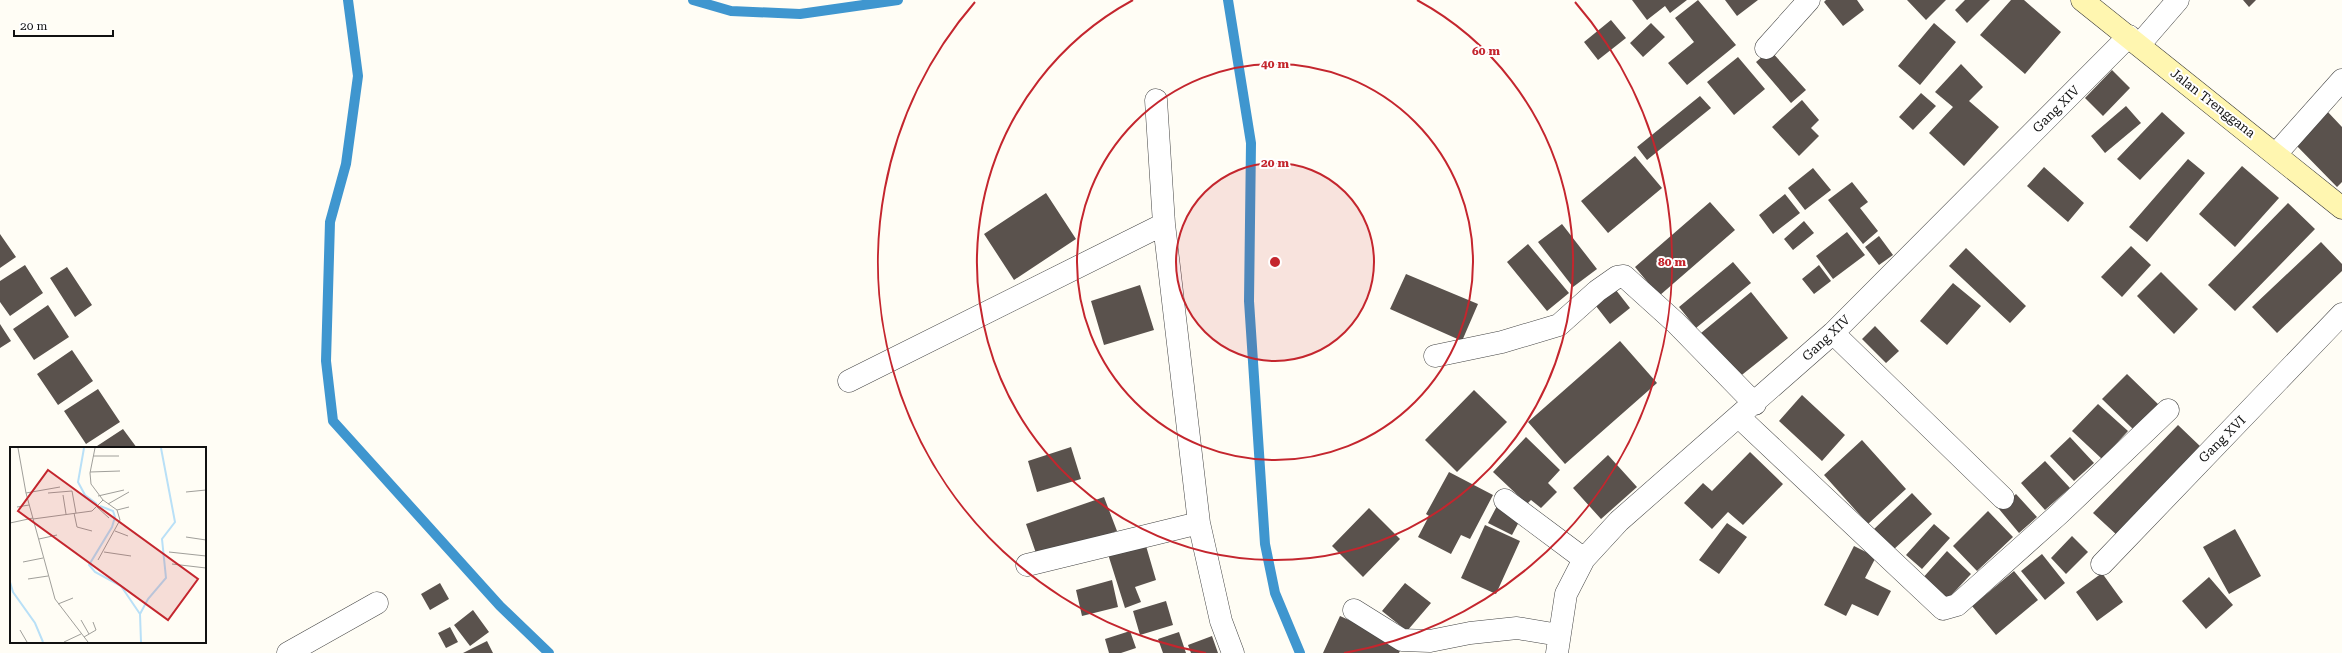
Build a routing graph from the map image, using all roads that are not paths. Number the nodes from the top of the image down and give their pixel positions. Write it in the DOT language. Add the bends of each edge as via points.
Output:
graph roads {
  1 [pos="1809,0"];
  2 [pos="2082,0"];
  3 [pos="2178,0"];
  4 [pos="2134,41"];
  5 [pos="1766,48"];
  6 [pos="2342,80"];
  7 [pos="1156,100"];
  8 [pos="2276,154"];
  9 [pos="2342,208"];
  10 [pos="1164,224"];
  11 [pos="2342,314"];
  12 [pos="1833,333"];
  13 [pos="1435,356"];
  14 [pos="849,381"];
  15 [pos="1747,410"];
  16 [pos="2168,410"];
  17 [pos="2003,498"];
  18 [pos="1505,500"];
  19 [pos="1199,523"];
  20 [pos="1584,559"];
  21 [pos="2102,564"];
  22 [pos="1027,565"];
  23 [pos="377,603"];
  24 [pos="1354,610"];
  25 [pos="1558,646"];
  26 [pos="288,653"];
  27 [pos="1233,653"];
  1 -- 5 [label="street"];
  2 -- 4 [label="main road, Jalan Trenggana"];
  3 -- 4 [label="street, Gang XIV"];
  4 -- 8 [label="main road, Jalan Trenggana"];
  4 -- 12 [label="street, Gang XIV"];
  6 -- 8 [label="street"];
  7 -- 10 [label="street"];
  8 -- 9 [label="main road, Jalan Trenggana"];
  10 -- 14 [label="street"];
  10 -- 19 [label="street"];
  11 -- 21 [label="street, Gang XVI"];
  12 -- 15 [label="street, Gang XIV"];
  12 -- 17 [label="street"];
  13 -- 15 [label="street" via="1502,342 1559,324 1597,291 1617,277 1624,276 1676,323"];
  15 -- 16 [label="street" via="1943,609 1950,609 2059,514"];
  15 -- 20 [label="street, Gang XIV" via="1619,521"];
  18 -- 20 [label="street"];
  19 -- 22 [label="street"];
  19 -- 27 [label="street" via="1221,621"];
  20 -- 25 [label="street, Gang XIV" via="1566,594"];
  23 -- 26 [label="street"];
  24 -- 25 [label="street" via="1402,640 1430,641 1470,633 1517,628"];
}
